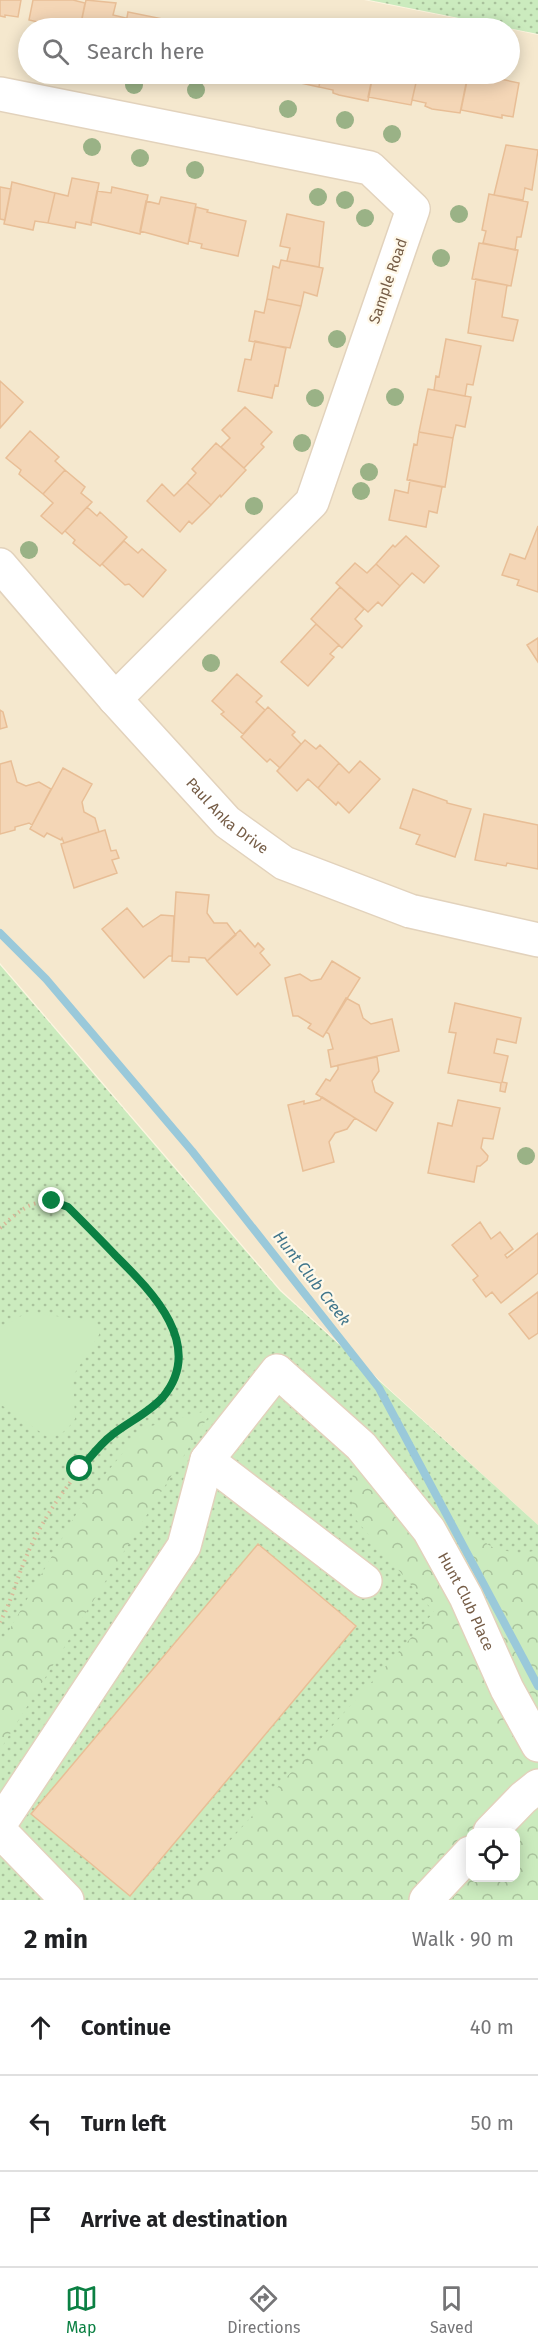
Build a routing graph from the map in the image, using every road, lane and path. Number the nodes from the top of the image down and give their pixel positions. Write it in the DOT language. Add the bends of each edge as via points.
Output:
graph roads {
  1 [pos="0,94"];
  2 [pos="0,565"];
  3 [pos="115,699"];
  4 [pos="538,940"];
  5 [pos="0,1228"];
  6 [pos="207,1460"];
  7 [pos="365,1581"];
  8 [pos="0,1622"];
  9 [pos="538,1745"];
  10 [pos="538,1786"];
  11 [pos="0,1824"];
  12 [pos="495,1828"];
  13 [pos="0,1831"];
  14 [pos="466,1858"];
  15 [pos="67,1900"];
  16 [pos="426,1900"];
  1 -- 3 [label="street, Sample Road" via="370,168 413,209 312,502"];
  2 -- 3 [label="street, Paul Anka Drive"];
  3 -- 4 [label="street, Paul Anka Drive" via="227,822 284,863 410,911"];
  5 -- 8 [label="path" via="38,1202 52,1201 68,1207 153,1296 175,1330 179,1352 173,1379 164,1396 110,1436 80,1469 40,1526"];
  6 -- 7 [label="street"];
  6 -- 9 [label="street, Hunt Club Place" via="277,1371 361,1446 429,1530"];
  6 -- 11 [label="street" via="184,1546"];
  10 -- 12 [label="street"];
  13 -- 15 [label="street"];
  14 -- 16 [label="street"];
}
